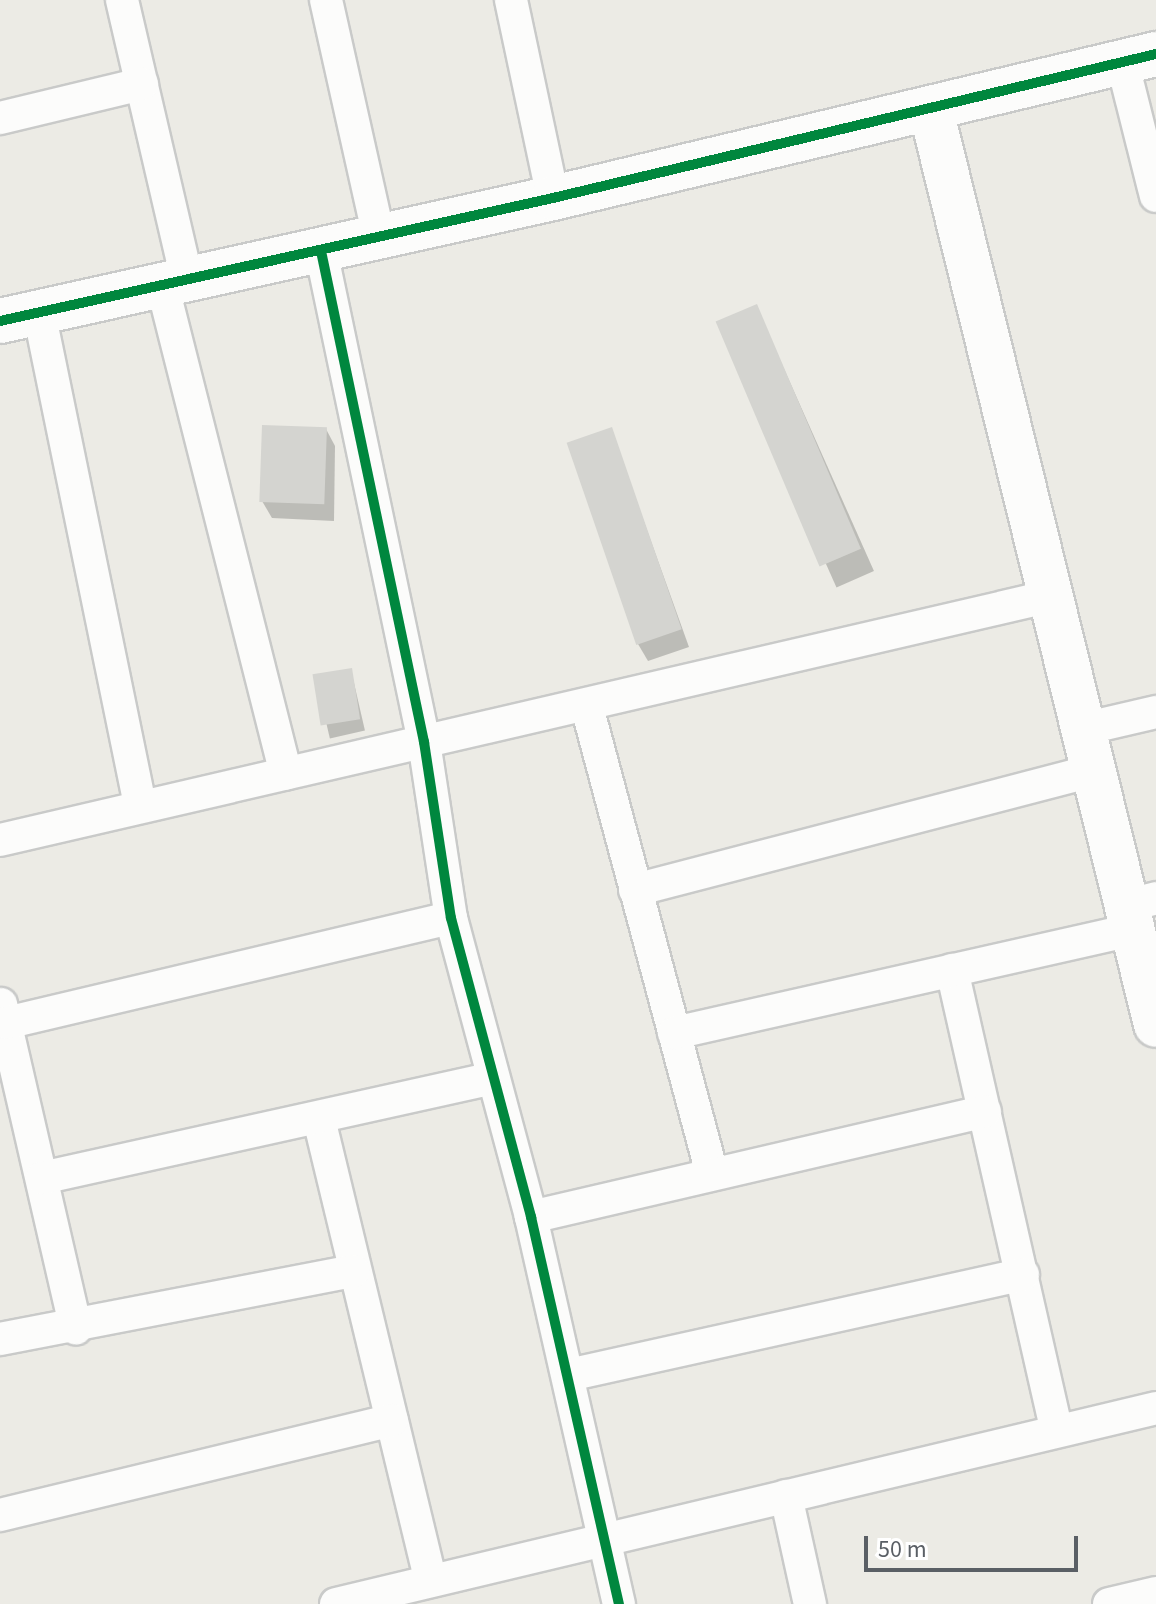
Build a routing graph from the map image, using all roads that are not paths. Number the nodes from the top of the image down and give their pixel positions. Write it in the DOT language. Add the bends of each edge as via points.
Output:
graph roads {
  1 [pos="122,0"];
  2 [pos="326,0"];
  3 [pos="515,1"];
  4 [pos="1139,60"];
  5 [pos="142,84"];
  6 [pos="931,110"];
  7 [pos="0,118"];
  8 [pos="1156,196"];
  9 [pos="553,198"];
  10 [pos="379,238"];
  11 [pos="321,251"];
  12 [pos="175,281"];
  13 [pos="20,317"];
  14 [pos="1047,597"];
  15 [pos="587,707"];
  16 [pos="1156,712"];
  17 [pos="1083,729"];
  18 [pos="424,742"];
  19 [pos="1093,771"];
  20 [pos="286,774"];
  21 [pos="140,805"];
  22 [pos="0,840"];
  23 [pos="635,890"];
  24 [pos="1137,911"];
  25 [pos="451,918"];
  26 [pos="952,970"];
  27 [pos="3,1012"];
  28 [pos="1156,1025"];
  29 [pos="674,1033"];
  30 [pos="493,1078"];
  31 [pos="985,1111"];
  32 [pos="319,1119"];
  33 [pos="712,1175"];
  34 [pos="42,1178"];
  35 [pos="531,1217"];
  36 [pos="354,1271"];
  37 [pos="1023,1274"];
  38 [pos="76,1328"];
  39 [pos="0,1339"];
  40 [pos="569,1375"];
  41 [pos="1156,1408"];
  42 [pos="392,1420"];
  43 [pos="1056,1428"];
  44 [pos="786,1496"];
  45 [pos="0,1515"];
  46 [pos="604,1538"];
  47 [pos="431,1581"];
  48 [pos="1156,1593"];
  49 [pos="336,1604"];
  50 [pos="619,1604"];
  51 [pos="810,1604"];
  52 [pos="1109,1604"];
  1 -- 5 [label="street"];
  2 -- 10 [label="street"];
  3 -- 9 [label="street"];
  4 -- 6 [label="street"];
  4 -- 8 [label="street"];
  5 -- 7 [label="street"];
  5 -- 12 [label="street"];
  6 -- 9 [label="street"];
  6 -- 14 [label="street"];
  9 -- 10 [label="street"];
  10 -- 11 [label="street"];
  11 -- 12 [label="street"];
  11 -- 18 [label="street"];
  12 -- 13 [label="street"];
  12 -- 20 [label="street"];
  13 -- 21 [label="street"];
  14 -- 15 [label="street"];
  14 -- 17 [label="street"];
  15 -- 18 [label="street"];
  15 -- 23 [label="street"];
  16 -- 17 [label="street"];
  17 -- 19 [label="street"];
  18 -- 20 [label="street"];
  18 -- 25 [label="street"];
  19 -- 23 [label="street"];
  19 -- 24 [label="street"];
  20 -- 21 [label="street"];
  21 -- 22 [label="street"];
  23 -- 29 [label="street"];
  24 -- 26 [label="street"];
  24 -- 28 [label="street"];
  25 -- 27 [label="street"];
  25 -- 30 [label="street"];
  26 -- 29 [label="street"];
  26 -- 31 [label="street"];
  27 -- 34 [label="street"];
  29 -- 33 [label="street"];
  30 -- 32 [label="street"];
  30 -- 35 [label="street"];
  31 -- 33 [label="street"];
  31 -- 37 [label="street"];
  32 -- 34 [label="street"];
  32 -- 36 [label="street"];
  33 -- 35 [label="street"];
  34 -- 38 [label="street"];
  35 -- 40 [label="street"];
  36 -- 38 [label="street"];
  36 -- 42 [label="street"];
  37 -- 40 [label="street"];
  37 -- 43 [label="street"];
  38 -- 39 [label="street"];
  40 -- 46 [label="street"];
  41 -- 43 [label="street"];
  42 -- 45 [label="street"];
  42 -- 47 [label="street"];
  43 -- 44 [label="street"];
  44 -- 46 [label="street"];
  44 -- 51 [label="street"];
  46 -- 47 [label="street"];
  46 -- 50 [label="street"];
  47 -- 49 [label="street"];
  48 -- 52 [label="street"];
}
